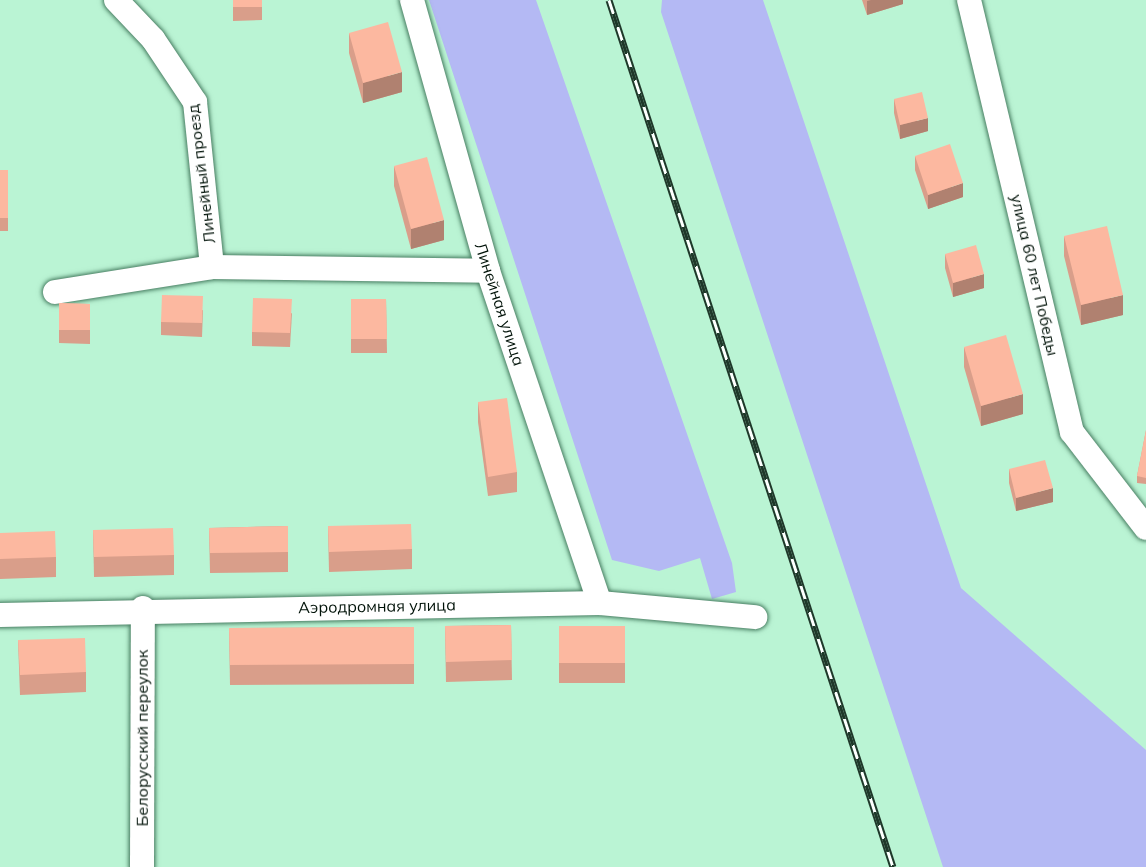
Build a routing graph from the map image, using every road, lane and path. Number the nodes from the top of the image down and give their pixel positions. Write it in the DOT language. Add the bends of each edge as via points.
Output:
graph roads {
  1 [pos="116,0"];
  2 [pos="412,0"];
  3 [pos="969,0"];
  4 [pos="212,267"];
  5 [pos="488,272"];
  6 [pos="55,292"];
  7 [pos="1146,528"];
  8 [pos="600,603"];
  9 [pos="143,608"];
  10 [pos="0,615"];
  11 [pos="754,616"];
  12 [pos="142,867"];
  1 -- 4 [label="street, Линейный проезд" via="153,39 195,102"];
  2 -- 5 [label="street, Линейная улица"];
  3 -- 7 [label="street, улица 60 лет Победы" via="1072,432"];
  4 -- 5 [label="street, Линейный проезд"];
  4 -- 6 [label="street, Линейный проезд"];
  5 -- 8 [label="street, Линейная улица"];
  8 -- 9 [label="street, Аэродромная улица"];
  8 -- 11 [label="street, Аэродромная улица"];
  9 -- 10 [label="street, Аэродромная улица"];
  9 -- 12 [label="street, Белорусский переулок"];
}
